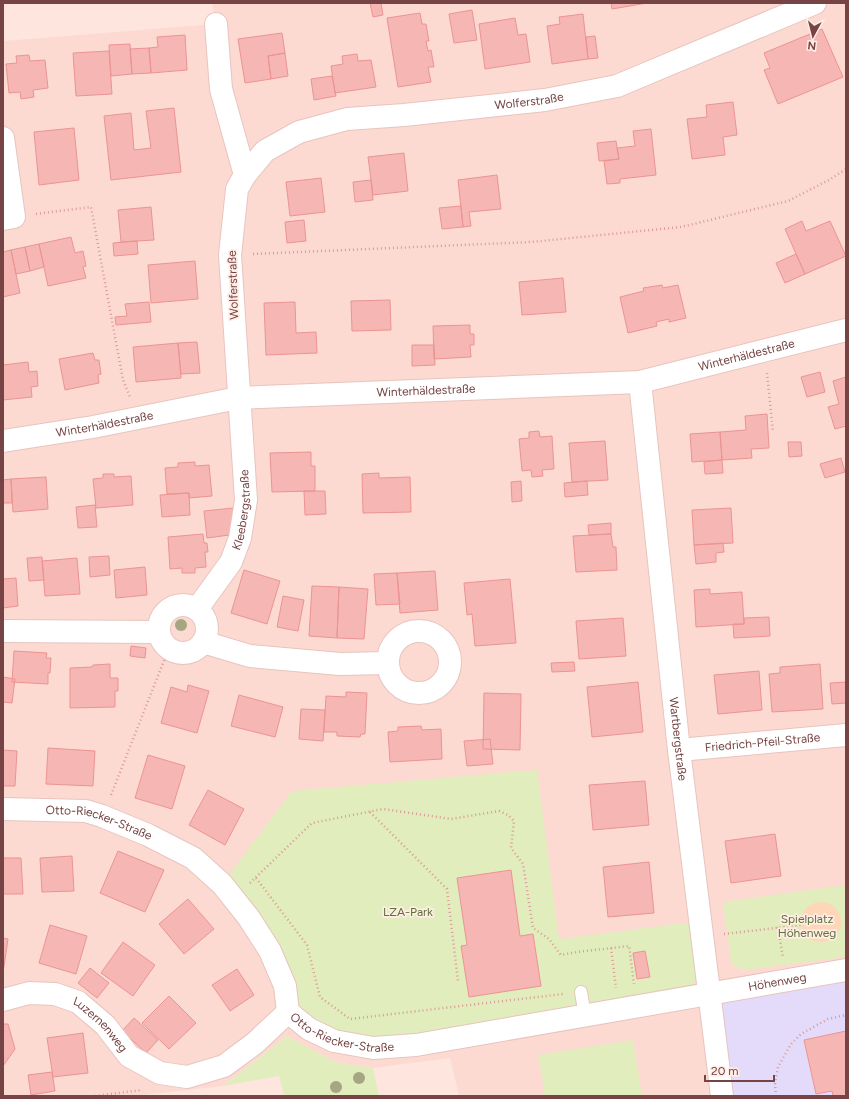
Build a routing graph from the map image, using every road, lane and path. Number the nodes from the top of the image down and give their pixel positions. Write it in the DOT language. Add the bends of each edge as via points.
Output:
graph roads {
  1 [pos="814,3"];
  2 [pos="216,24"];
  3 [pos="3,138"];
  4 [pos="846,169"];
  5 [pos="245,175"];
  6 [pos="9,218"];
  7 [pos="230,255"];
  8 [pos="846,330"];
  9 [pos="765,350"];
  10 [pos="640,382"];
  11 [pos="238,398"];
  12 [pos="140,417"];
  13 [pos="773,432"];
  14 [pos="3,441"];
  15 [pos="196,609"];
  16 [pos="3,631"];
  17 [pos="164,640"];
  18 [pos="203,642"];
  19 [pos="388,663"];
  20 [pos="846,735"];
  21 [pos="679,750"];
  22 [pos="3,809"];
  23 [pos="369,812"];
  24 [pos="102,816"];
  25 [pos="256,878"];
  26 [pos="234,899"];
  27 [pos="800,925"];
  28 [pos="778,928"];
  29 [pos="702,937"];
  30 [pos="611,948"];
  31 [pos="846,970"];
  32 [pos="786,980"];
  33 [pos="458,981"];
  34 [pos="622,987"];
  35 [pos="628,987"];
  36 [pos="616,988"];
  37 [pos="581,992"];
  38 [pos="709,994"];
  39 [pos="3,1000"];
  40 [pos="288,1012"];
  41 [pos="846,1015"];
  42 [pos="585,1016"];
  43 [pos="722,1096"];
  44 [pos="776,1096"];
  1 -- 5 [label="street, Wolferstraße" via="617,86 538,101 347,119 299,132 265,151"];
  2 -- 5 [label="street" via="221,89"];
  3 -- 6 [label="street"];
  4 -- 7 [label="path" via="788,201 681,227 532,242"];
  5 -- 7 [label="street, Wolferstraße" via="237,188"];
  6 -- 12 [label="path" via="90,207 123,380"];
  7 -- 11 [label="street, Wolferstraße"];
  8 -- 9 [label="street, Winterhäldestraße"];
  9 -- 10 [label="street, Winterhäldestraße"];
  9 -- 13 [label="path"];
  10 -- 11 [label="street, Winterhäldestraße"];
  10 -- 21 [label="street, Wartbergstraße"];
  11 -- 12 [label="street, Winterhäldestraße"];
  11 -- 15 [label="street, Kleebergstraße" via="246,500 240,538 231,562"];
  12 -- 14 [label="street, Winterhäldestraße"];
  15 -- 17 [label="street" via="181,605 167,610 159,624"];
  15 -- 18 [label="street" via="205,620 207,628"];
  16 -- 17 [label="street"];
  17 -- 18 [label="street" via="176,652 184,653 198,648"];
  17 -- 24 [label="path"];
  18 -- 19 [label="street" via="250,656 340,664"];
  20 -- 21 [label="street, Friedrich-Pfeil-Straße"];
  21 -- 29 [label="street, Wartbergstraße"];
  22 -- 24 [label="street, Otto-Riecker-Straße" via="82,810"];
  23 -- 25 [label="path" via="312,823"];
  23 -- 30 [label="path" via="383,809 451,819 499,811 508,815 514,821 511,848 523,864 533,928 549,938 561,955"];
  23 -- 33 [label="path" via="447,890"];
  24 -- 26 [label="street, Otto-Riecker-Straße" via="148,835 193,858 222,884"];
  25 -- 26 [label="path"];
  25 -- 37 [label="path" via="307,945 320,997 350,1019"];
  26 -- 40 [label="street, Otto-Riecker-Straße" via="270,951 285,986"];
  27 -- 28 [label="path"];
  28 -- 29 [label="path"];
  28 -- 32 [label="path"];
  29 -- 38 [label="street, Wartbergstraße"];
  30 -- 35 [label="path" via="629,946 634,986"];
  30 -- 36 [label="path"];
  31 -- 32 [label="street, Höhenweg"];
  32 -- 38 [label="street, Höhenweg"];
  34 -- 36 [label="path"];
  36 -- 37 [label="path"];
  37 -- 42 [label="lane"];
  38 -- 42 [label="street, Otto-Riecker-Straße"];
  38 -- 43 [label="street, Wartbergstraße"];
  39 -- 40 [label="street, Luzernenweg" via="29,993 55,994 78,1002 105,1025 129,1056 160,1073 187,1077 224,1066"];
  40 -- 42 [label="street, Otto-Riecker-Straße" via="309,1029 334,1041 373,1048 416,1045"];
  41 -- 44 [label="path" via="828,1019 801,1034 791,1044 778,1067"];
}
